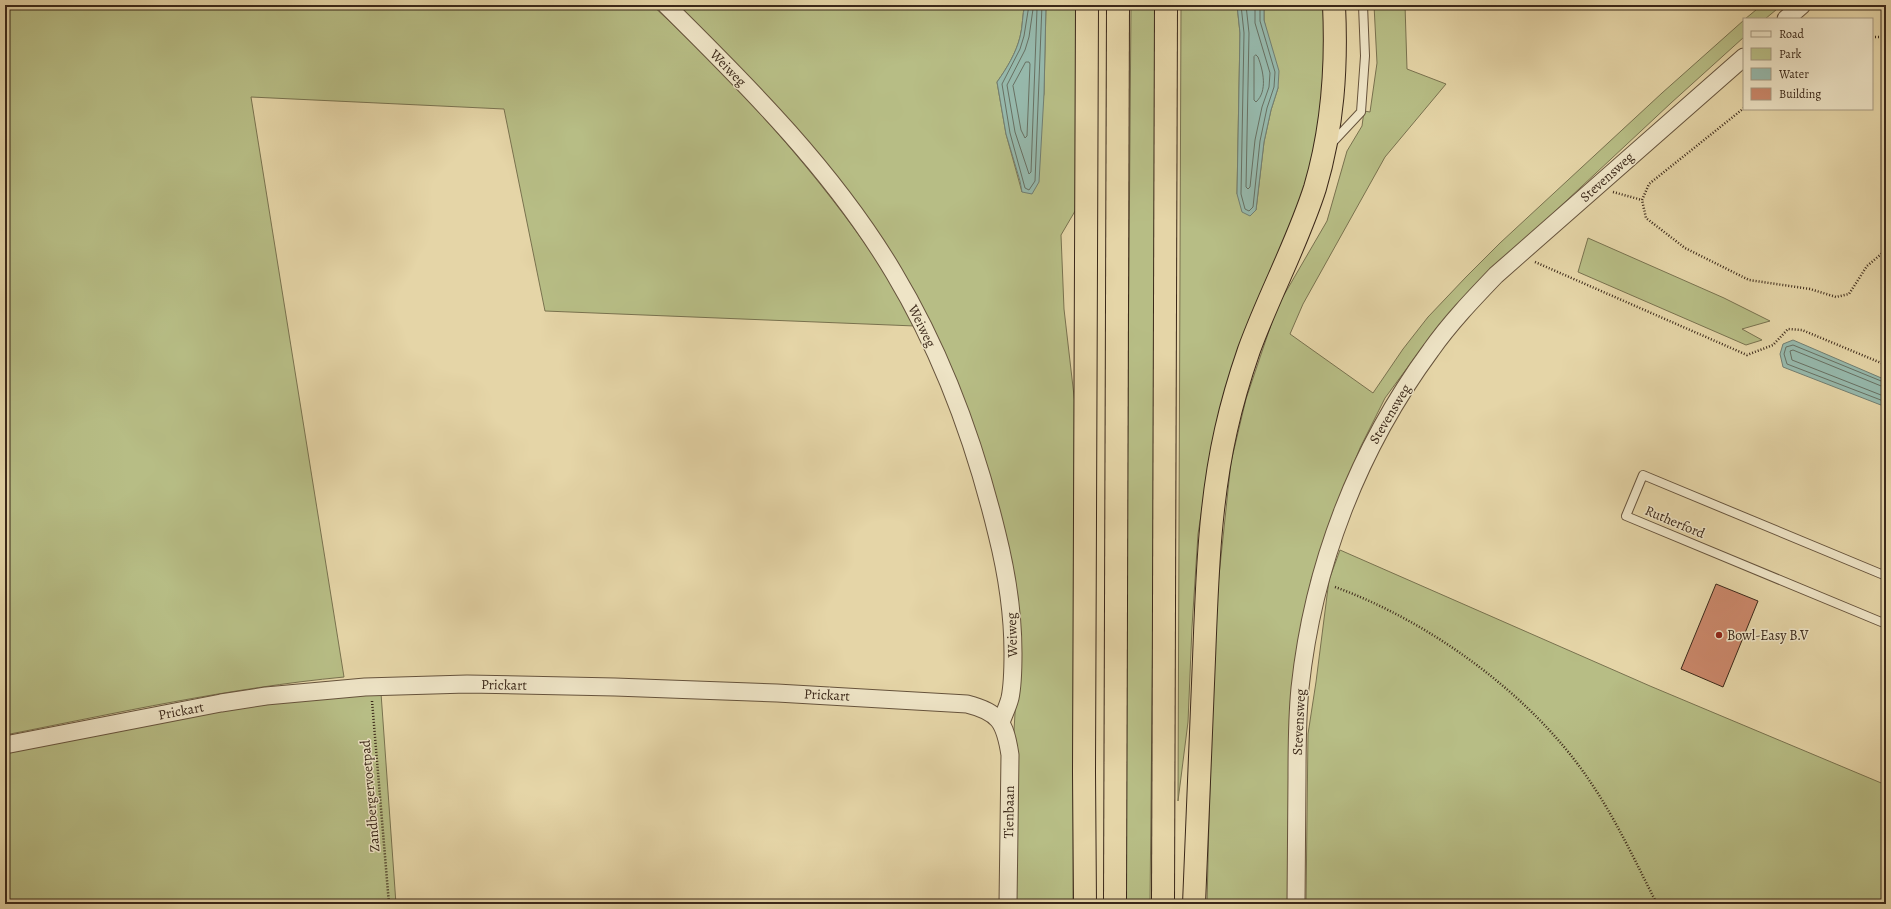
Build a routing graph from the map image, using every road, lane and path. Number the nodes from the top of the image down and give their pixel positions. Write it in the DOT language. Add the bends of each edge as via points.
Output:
graph roads {
  1 [pos="666,5"];
  2 [pos="1087,5"];
  3 [pos="1118,5"];
  4 [pos="1166,5"];
  5 [pos="1334,5"];
  6 [pos="1363,5"];
  7 [pos="1802,5"];
  8 [pos="1787,18"];
  9 [pos="1873,37"];
  10 [pos="1886,37"];
  11 [pos="1743,57"];
  12 [pos="1743,109"];
  13 [pos="1324,151"];
  14 [pos="1596,187"];
  15 [pos="1642,200"];
  16 [pos="1886,250"];
  17 [pos="1519,255"];
  18 [pos="1886,365"];
  19 [pos="1886,576"];
  20 [pos="1320,582"];
  21 [pos="1886,624"];
  22 [pos="371,686"];
  23 [pos="1001,722"];
  24 [pos="5,745"];
  25 [pos="390,904"];
  26 [pos="1008,904"];
  27 [pos="1085,904"];
  28 [pos="1115,904"];
  29 [pos="1163,904"];
  30 [pos="1194,904"];
  31 [pos="1296,904"];
  32 [pos="1657,904"];
  1 -- 23 [label="street, Weiweg" via="761,102 842,196 893,270 926,331 956,401 979,469 1006,570 1013,621 1013,658 1010,700"];
  2 -- 27 [label="highway"];
  3 -- 28 [label="highway"];
  4 -- 29 [label="highway"];
  5 -- 13 [label="highway" via="1336,58 1332,109"];
  6 -- 13 [label="lane" via="1365,56 1361,112"];
  7 -- 8 [label="street"];
  9 -- 10 [label="path"];
  11 -- 14 [label="street, Stevensweg"];
  12 -- 15 [label="path" via="1649,184"];
  13 -- 30 [label="highway" via="1307,211 1247,357 1226,431 1217,478 1205,623"];
  14 -- 15 [label="path"];
  14 -- 17 [label="street, Stevensweg"];
  15 -- 16 [label="path" via="1646,218 1680,244 1748,280 1810,289 1836,297 1849,294 1867,266"];
  17 -- 18 [label="path" via="1747,355 1773,345 1788,329 1802,330"];
  17 -- 20 [label="street, Stevensweg" via="1496,275 1444,333 1391,411 1353,484"];
  19 -- 21 [label="lane, Rutherford" via="1644,475 1626,516"];
  20 -- 31 [label="street, Stevensweg" via="1307,636 1298,712"];
  20 -- 32 [label="path" via="1365,599 1419,626 1465,656 1518,700 1566,750 1586,776 1629,846"];
  22 -- 23 [label="street, Prickart" via="467,684 592,687 915,700 967,704 992,713"];
  22 -- 24 [label="street, Prickart" via="220,703"];
  22 -- 25 [label="path, Zandbergervoetpad"];
  23 -- 26 [label="street, Tienbaan" via="1010,755"];
}
